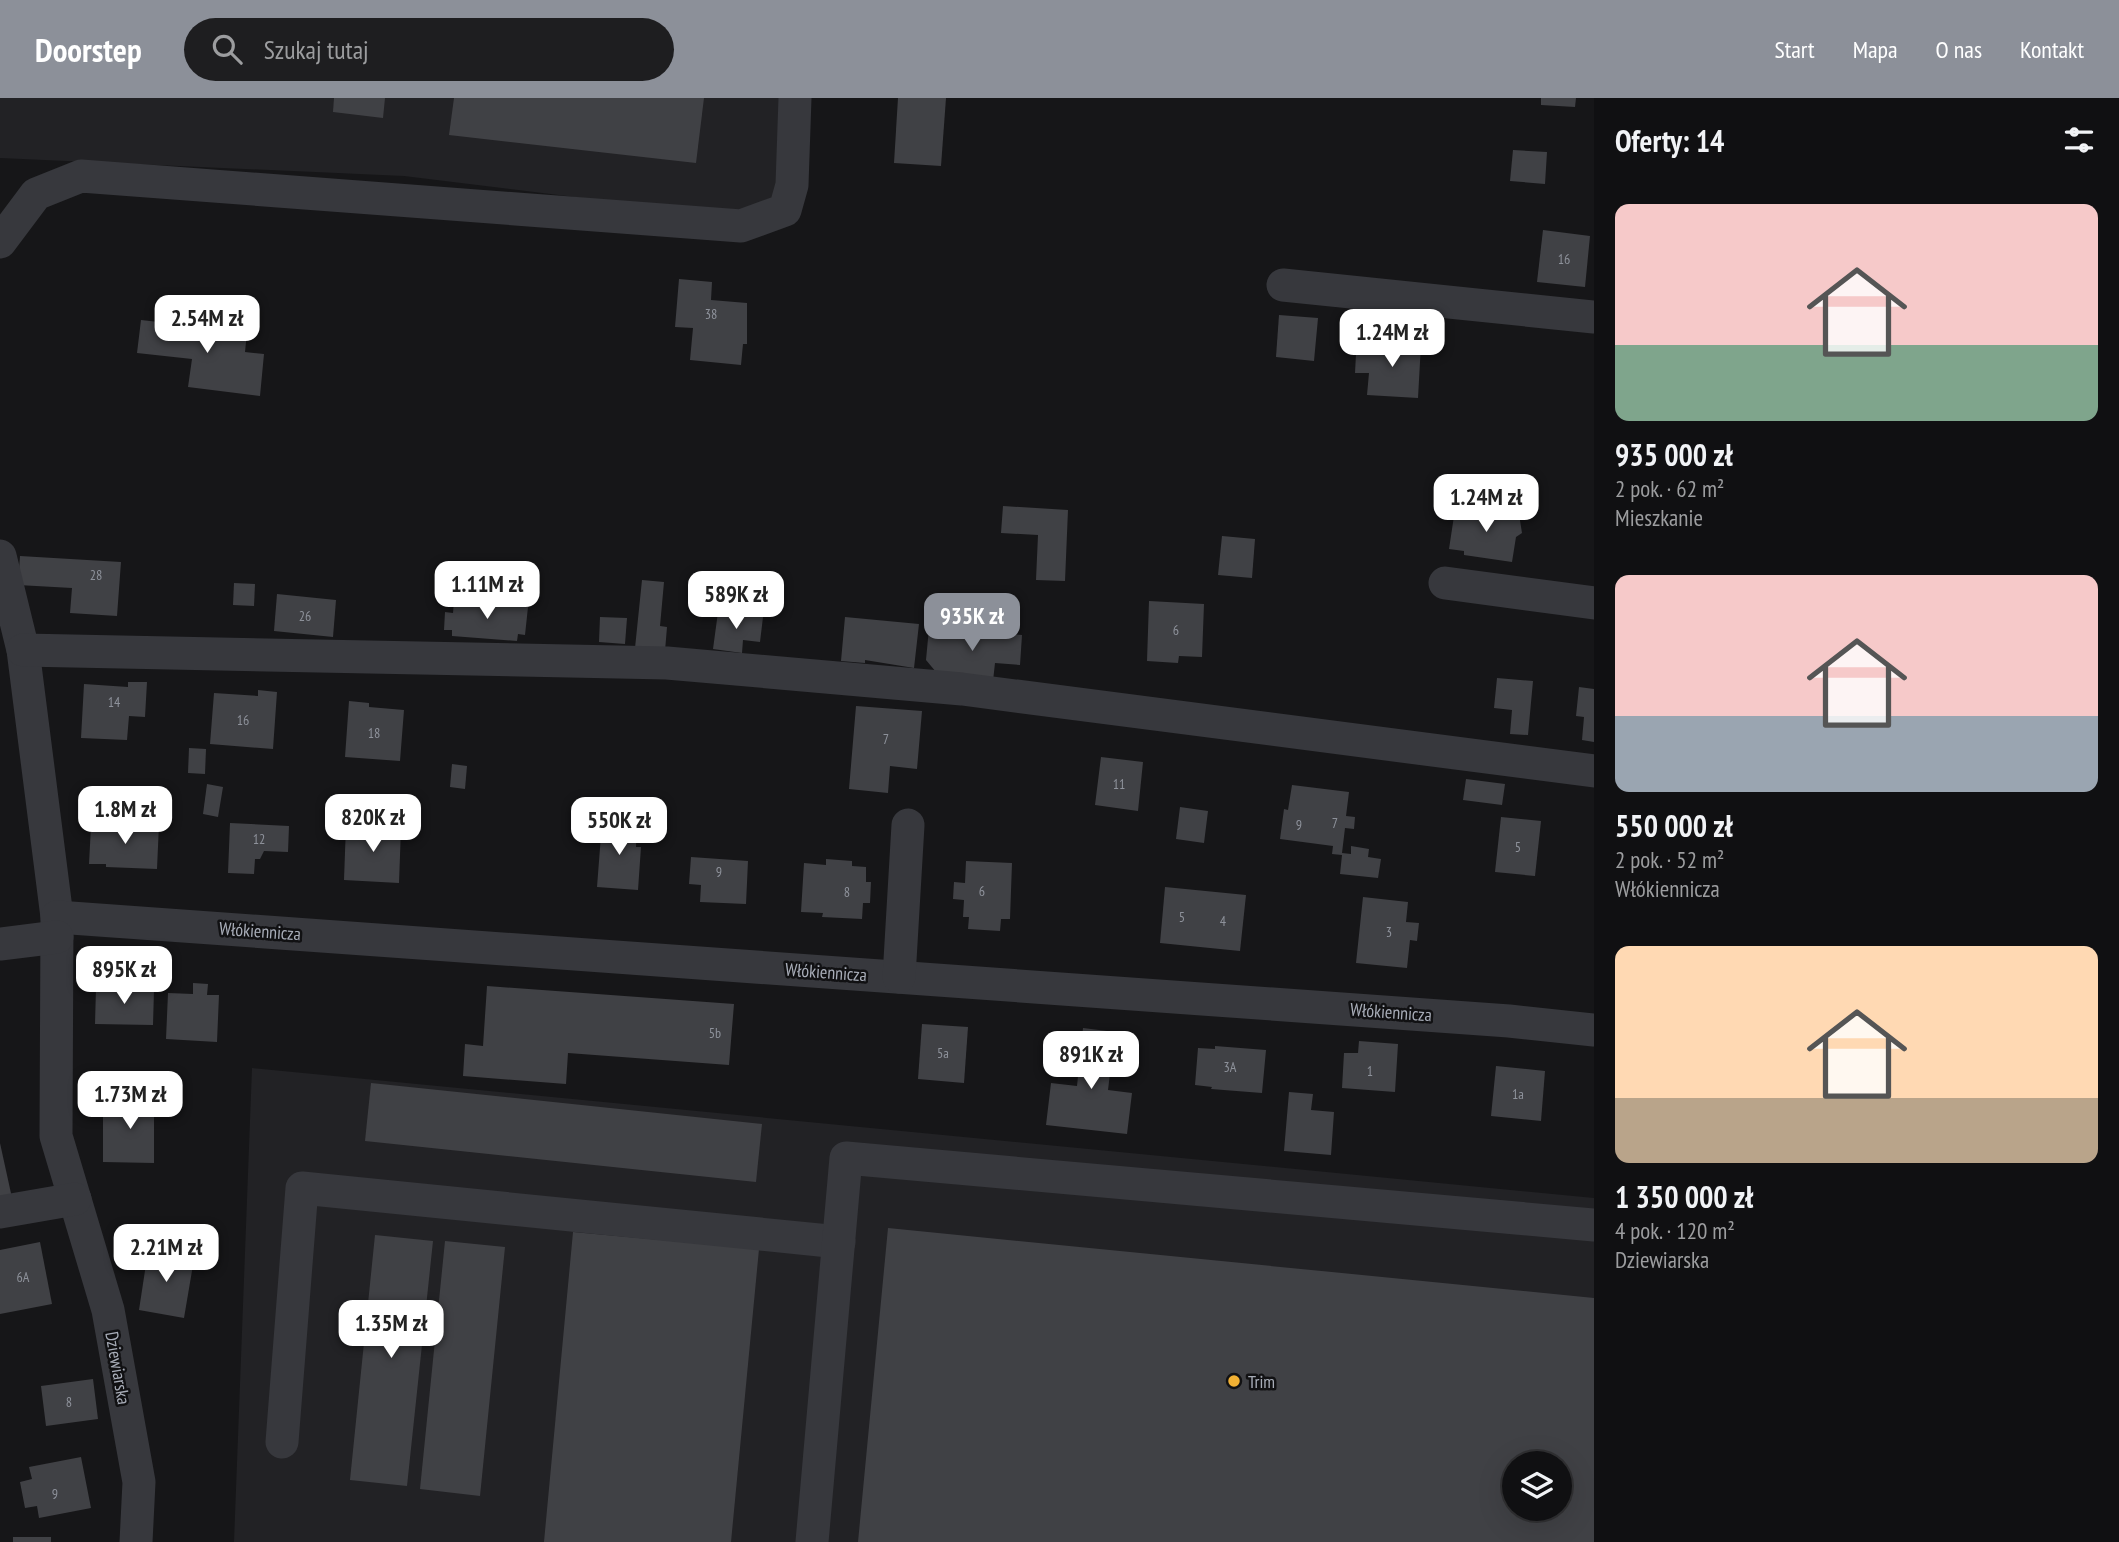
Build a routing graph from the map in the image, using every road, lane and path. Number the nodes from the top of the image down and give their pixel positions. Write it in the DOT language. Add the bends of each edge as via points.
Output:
graph roads {
  1 [pos="795,98"];
  2 [pos="0,242"];
  3 [pos="1283,285"];
  4 [pos="1594,317"];
  5 [pos="0,555"];
  6 [pos="1445,583"];
  7 [pos="1594,603"];
  8 [pos="23,650"];
  9 [pos="1594,771"];
  10 [pos="908,825"];
  11 [pos="57,927"];
  12 [pos="0,944"];
  13 [pos="899,977"];
  14 [pos="1594,1030"];
  15 [pos="75,1199"];
  16 [pos="0,1212"];
  17 [pos="1594,1225"];
  18 [pos="839,1242"];
  19 [pos="282,1442"];
  20 [pos="136,1542"];
  21 [pos="812,1542"];
  1 -- 2 [label="street" via="792,186 785,210 741,226 81,176 36,194"];
  3 -- 4 [label="street"];
  5 -- 8 [label="street"];
  6 -- 7 [label="street"];
  8 -- 9 [label="street" via="667,663 962,689"];
  8 -- 11 [label="street"];
  10 -- 13 [label="street"];
  11 -- 12 [label="street"];
  11 -- 13 [label="street, Włókiennicza"];
  11 -- 15 [label="street, Dziewiarska" via="56,1136"];
  13 -- 14 [label="street, Włókiennicza"];
  15 -- 16 [label="street"];
  15 -- 20 [label="street, Dziewiarska" via="108,1310 139,1482"];
  17 -- 18 [label="street" via="846,1158"];
  18 -- 19 [label="street" via="302,1188"];
  18 -- 21 [label="street"];
}
